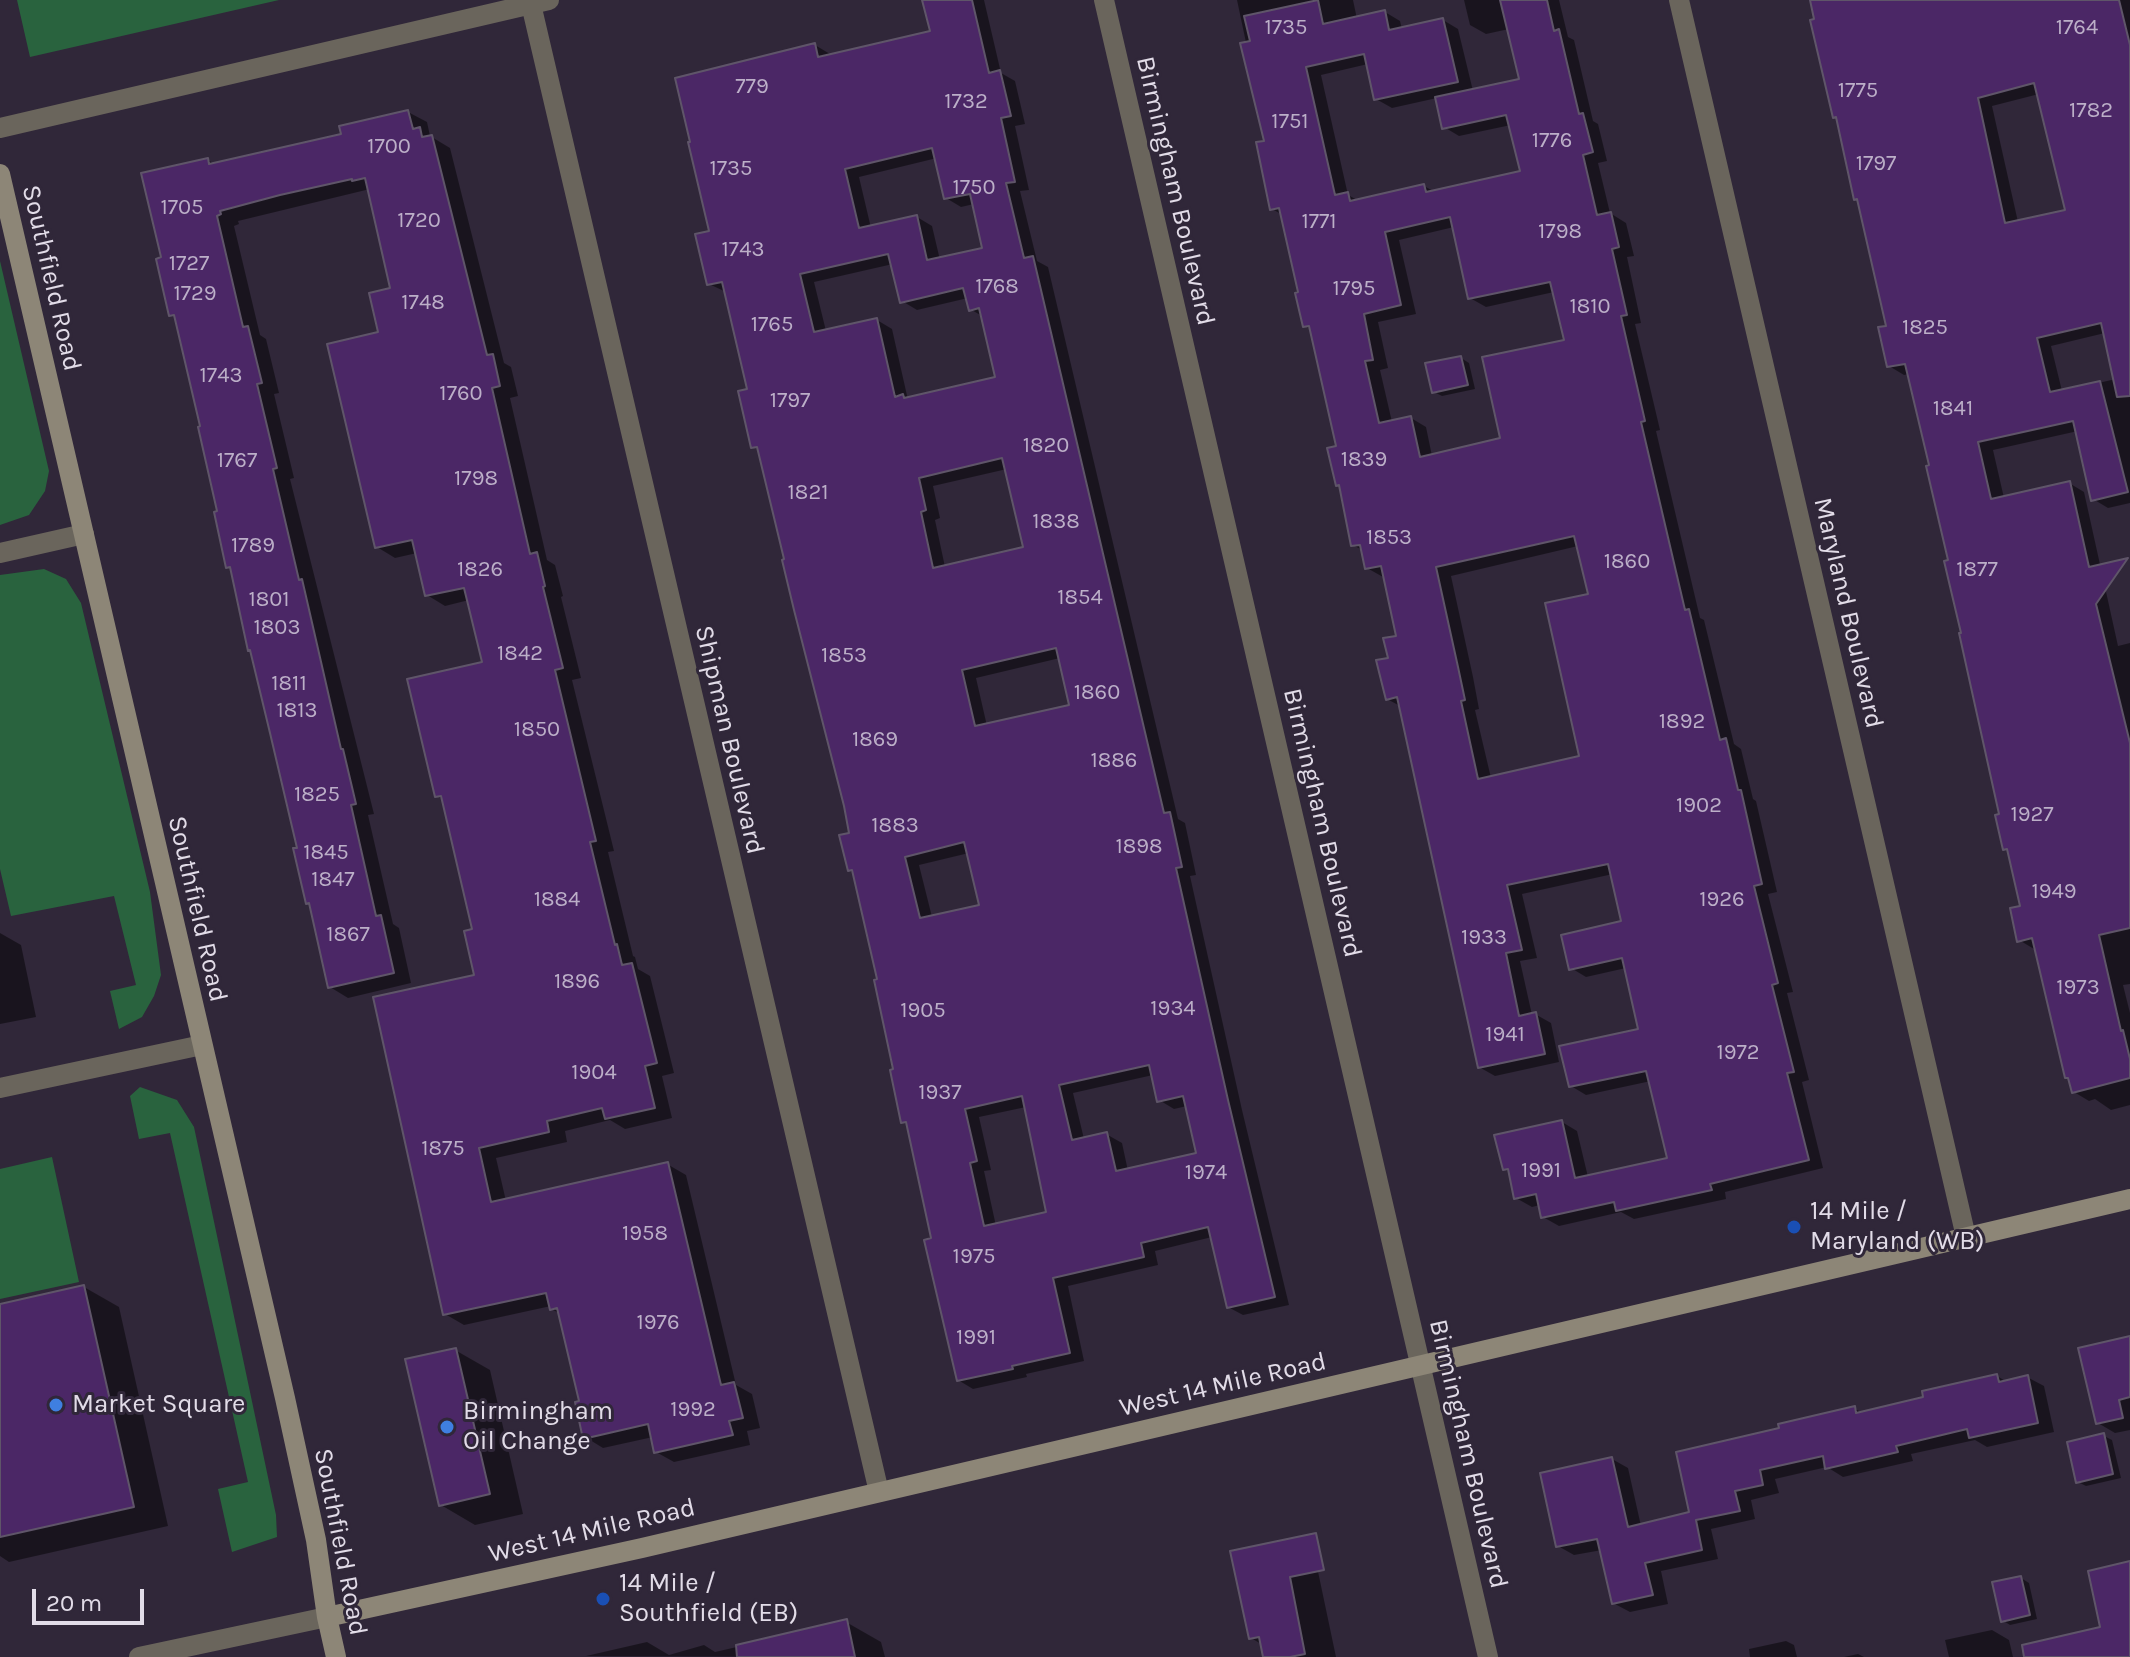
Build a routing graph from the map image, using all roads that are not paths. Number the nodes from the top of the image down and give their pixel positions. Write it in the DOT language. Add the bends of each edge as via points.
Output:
graph roads {
  1 [pos="1104,0"];
  2 [pos="1679,0"];
  3 [pos="537,1"];
  4 [pos="0,128"];
  5 [pos="0,174"];
  6 [pos="84,534"];
  7 [pos="0,553"];
  8 [pos="202,1045"];
  9 [pos="0,1088"];
  10 [pos="2130,1199"];
  11 [pos="1966,1237"];
  12 [pos="1420,1364"];
  13 [pos="879,1492"];
  14 [pos="327,1617"];
  15 [pos="139,1657"];
  16 [pos="336,1657"];
  17 [pos="1488,1657"];
  1 -- 12 [label="street, Birmingham Boulevard"];
  2 -- 11 [label="street, Maryland Boulevard"];
  3 -- 4 [label="street"];
  3 -- 13 [label="street, Shipman Boulevard"];
  5 -- 6 [label="main road, Southfield Road"];
  6 -- 7 [label="street"];
  6 -- 8 [label="main road, Southfield Road"];
  8 -- 9 [label="street"];
  8 -- 14 [label="main road, Southfield Road" via="292,1429"];
  10 -- 11 [label="main road, West 14 Mile Road"];
  11 -- 12 [label="main road, West 14 Mile Road"];
  12 -- 13 [label="main road, West 14 Mile Road"];
  12 -- 17 [label="street, Birmingham Boulevard"];
  13 -- 14 [label="main road, West 14 Mile Road"];
  14 -- 15 [label="street"];
  14 -- 16 [label="main road, Southfield Road"];
}
